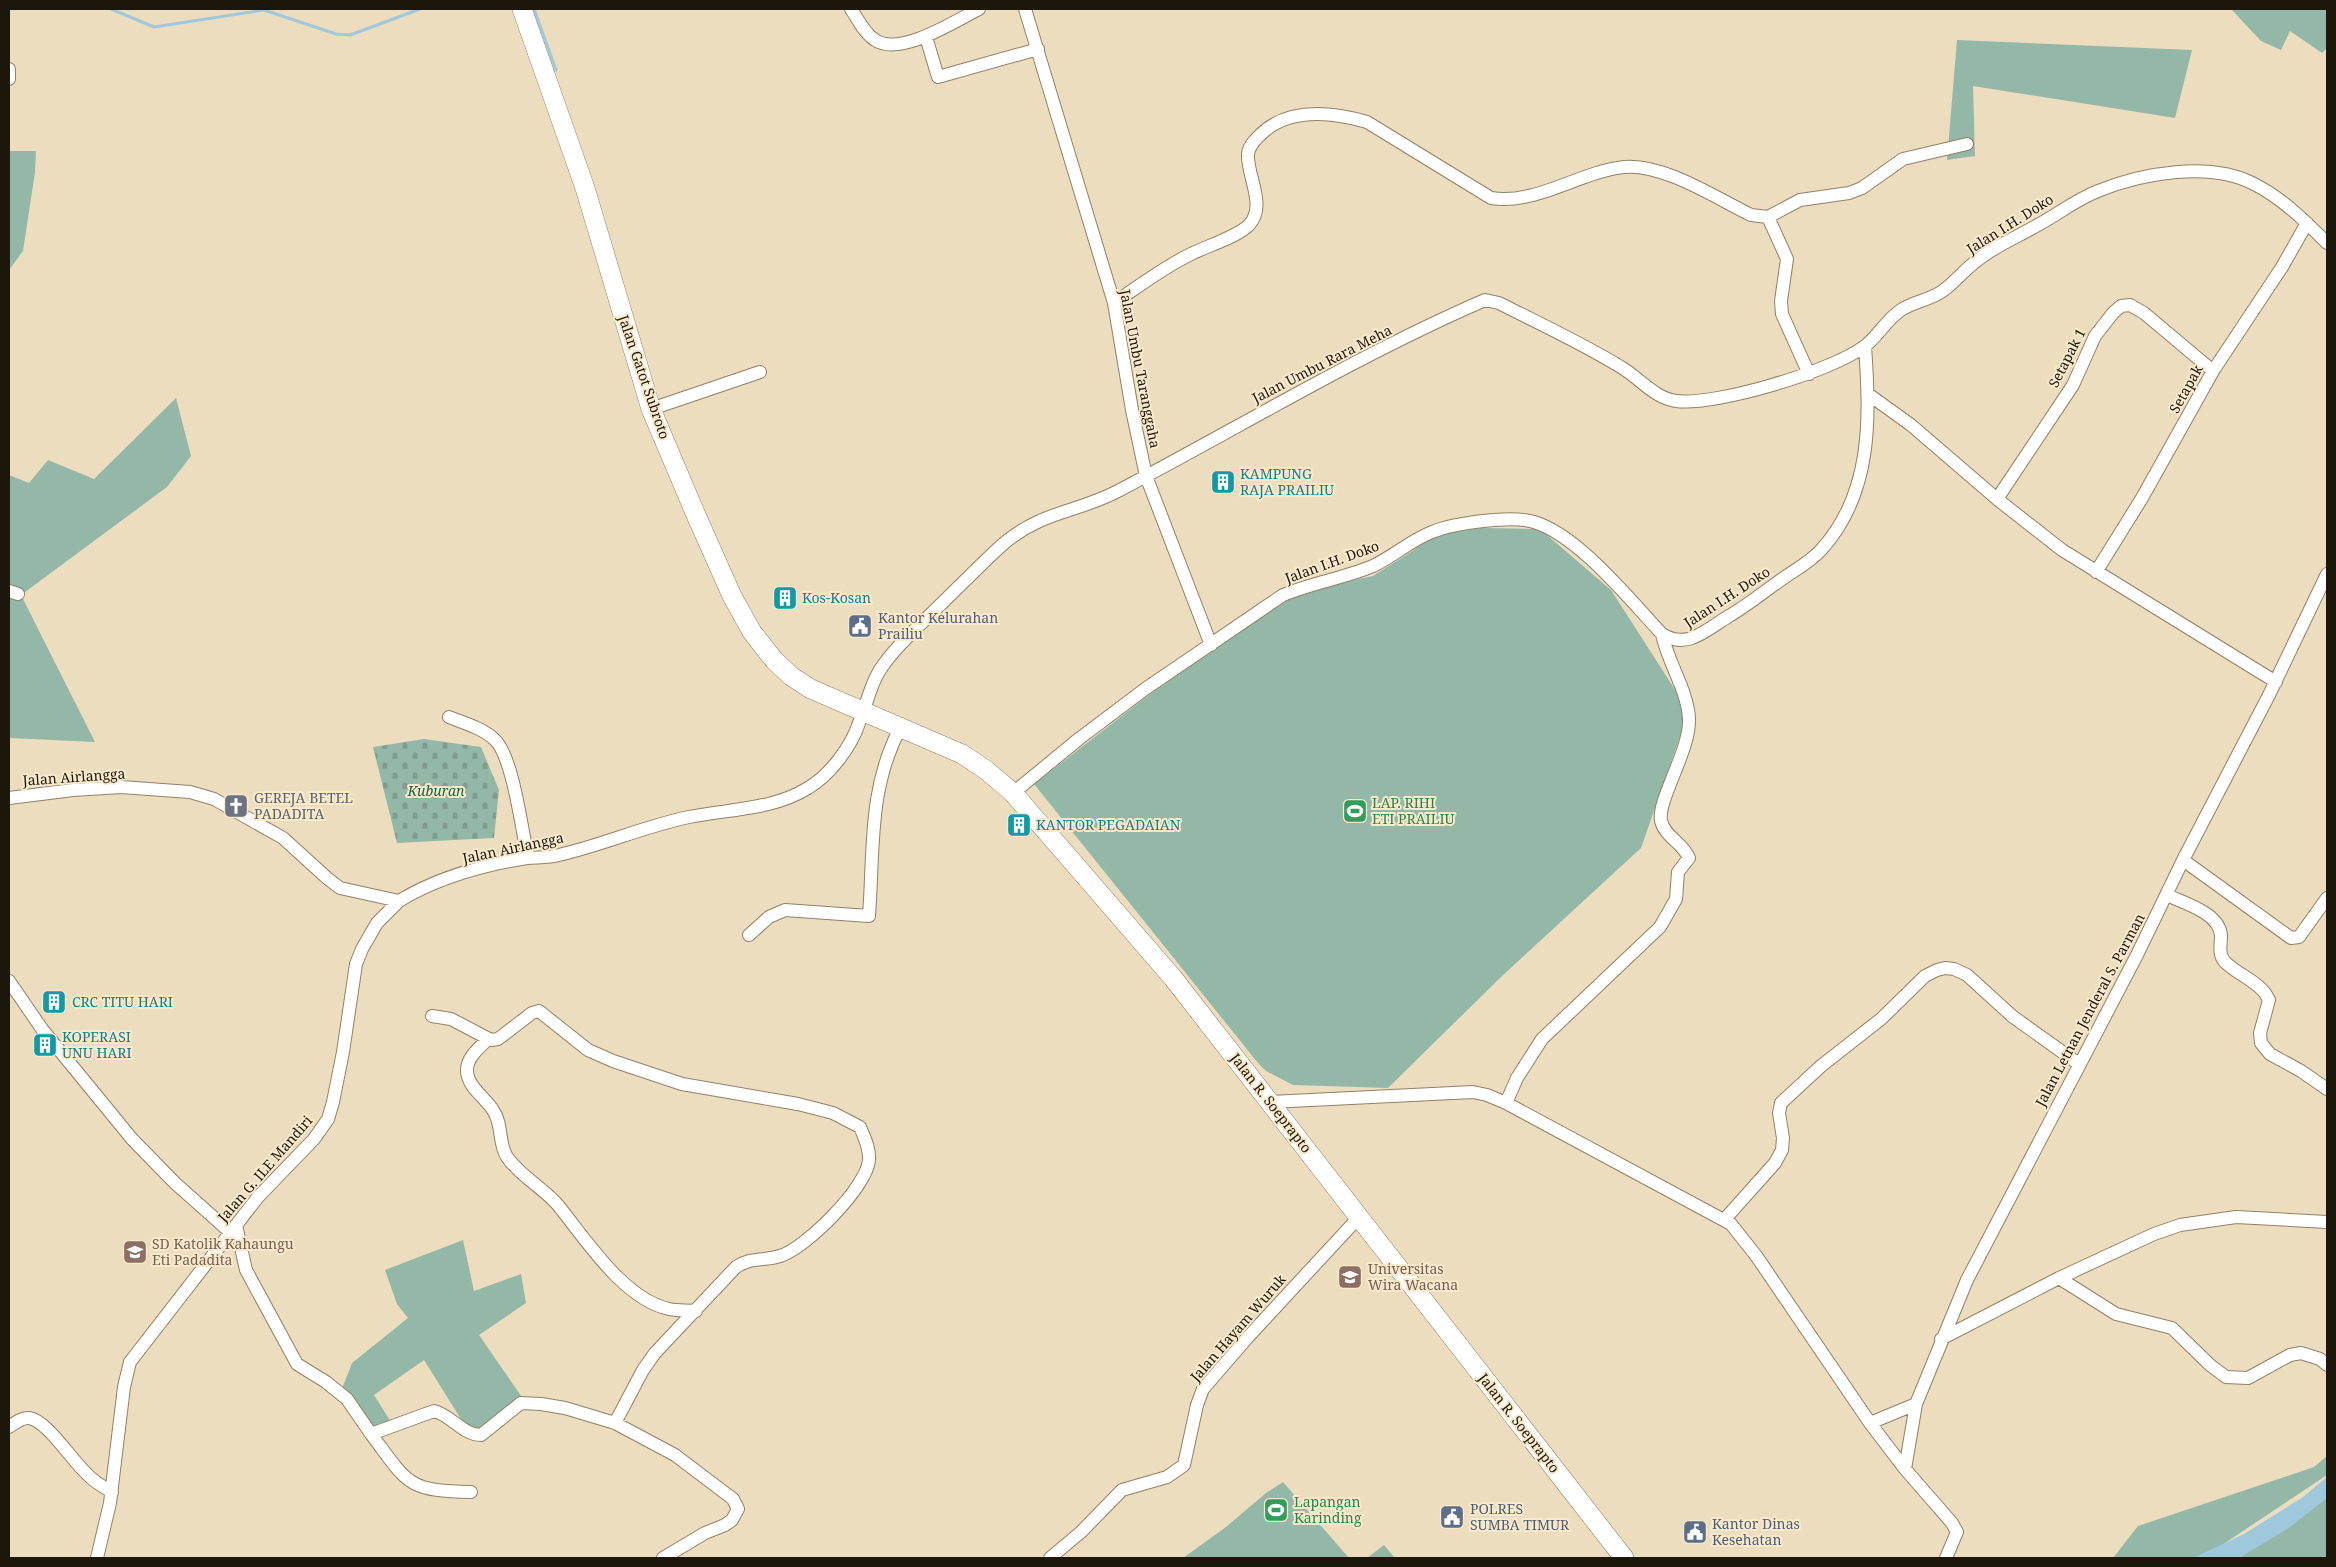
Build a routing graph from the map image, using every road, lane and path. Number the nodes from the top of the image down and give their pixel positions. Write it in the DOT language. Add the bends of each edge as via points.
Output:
graph roads {
  1 [pos="522,9"];
  2 [pos="851,9"];
  3 [pos="979,9"];
  4 [pos="1026,12"];
  5 [pos="926,37"];
  6 [pos="1038,50"];
  7 [pos="9,69"];
  8 [pos="9,79"];
  9 [pos="1967,144"];
  10 [pos="1768,217"];
  11 [pos="2308,223"];
  12 [pos="2327,243"];
  13 [pos="1114,303"];
  14 [pos="1865,346"];
  15 [pos="2213,371"];
  16 [pos="760,372"];
  17 [pos="1809,374"];
  18 [pos="1868,394"];
  19 [pos="652,409"];
  20 [pos="1146,476"];
  21 [pos="1997,499"];
  22 [pos="2096,572"];
  23 [pos="2327,574"];
  24 [pos="1662,634"];
  25 [pos="1211,645"];
  26 [pos="2276,682"];
  27 [pos="862,713"];
  28 [pos="449,717"];
  29 [pos="900,728"];
  30 [pos="1012,793"];
  31 [pos="9,798"];
  32 [pos="528,858"];
  33 [pos="2183,860"];
  34 [pos="2167,895"];
  35 [pos="2327,898"];
  36 [pos="399,901"];
  37 [pos="749,935"];
  38 [pos="9,981"];
  39 [pos="432,1016"];
  40 [pos="488,1039"];
  41 [pos="2079,1064"];
  42 [pos="2327,1089"];
  43 [pos="1270,1102"];
  44 [pos="1506,1103"];
  45 [pos="1360,1216"];
  46 [pos="1724,1220"];
  47 [pos="2327,1222"];
  48 [pos="233,1228"];
  49 [pos="2059,1278"];
  50 [pos="696,1310"];
  51 [pos="1941,1339"];
  52 [pos="2327,1365"];
  53 [pos="1916,1404"];
  54 [pos="615,1423"];
  55 [pos="1870,1423"];
  56 [pos="9,1427"];
  57 [pos="371,1434"];
  58 [pos="1904,1469"];
  59 [pos="112,1492"];
  60 [pos="471,1492"];
  61 [pos="97,1558"];
  62 [pos="663,1558"];
  63 [pos="1050,1558"];
  64 [pos="1624,1558"];
  65 [pos="1946,1558"];
  1 -- 19 [label="highway, Jalan Gatot Subroto" via="584,188"];
  2 -- 5 [label="street" via="876,41 895,45"];
  3 -- 5 [label="street"];
  4 -- 6 [label="street, Jalan Umbu Taranggaha"];
  5 -- 6 [label="street" via="938,77"];
  6 -- 13 [label="street, Jalan Umbu Taranggaha"];
  7 -- 8 [label="street"];
  9 -- 10 [label="street" via="1908,158 1862,188 1800,200"];
  10 -- 13 [label="street" via="1751,215 1666,174 1625,167 1512,199 1491,198 1367,122 1299,114 1273,125 1251,145 1248,155 1256,210 1248,226 1190,254"];
  10 -- 17 [label="street" via="1787,259 1782,314"];
  11 -- 12 [label="street, Jalan I.H. Doko"];
  11 -- 14 [label="street, Jalan I.H. Doko" via="2253,183 2225,174 2184,172 2122,182 2068,206 1978,259 1935,296 1913,302 1899,311"];
  11 -- 15 [label="street, Setapak"];
  13 -- 20 [label="street, Jalan Umbu Taranggaha"];
  14 -- 17 [label="street, Jalan Umbu Rara Meha"];
  14 -- 18 [label="street, Jalan I.H. Doko"];
  15 -- 21 [label="street, Setapak 1" via="2144,314 2130,305 2121,306 2095,336 2073,386"];
  15 -- 22 [label="street, Setapak" via="2142,498"];
  16 -- 19 [label="street"];
  17 -- 20 [label="street, Jalan Umbu Rara Meha" via="1720,397 1676,401 1660,396 1624,369 1580,344 1499,303 1485,300 1340,369"];
  18 -- 21 [label="street" via="1911,425"];
  18 -- 24 [label="street, Jalan I.H. Doko" via="1869,419 1852,502 1820,552 1731,615 1690,639 1681,642"];
  19 -- 27 [label="highway, Jalan Gatot Subroto" via="717,563 752,632 791,676 811,690"];
  20 -- 25 [label="street, Jalan Umbu Taranggaha"];
  20 -- 27 [label="street, Jalan Umbu Rara Meha" via="1112,494 1035,521 1005,543 886,661"];
  21 -- 22 [label="street"];
  22 -- 26 [label="street"];
  23 -- 26 [label="street, Jalan Letnan Jenderal S. Parman"];
  24 -- 25 [label="street, Jalan I.H. Doko" via="1567,540 1532,521 1515,520 1476,522 1433,531 1370,567 1283,595"];
  24 -- 44 [label="street" via="1668,660 1686,702 1689,720 1687,737 1661,820 1665,830 1689,858 1678,872 1676,899 1660,928 1542,1039 1517,1078"];
  25 -- 30 [label="street, Jalan I.H. Doko" via="1118,709"];
  26 -- 33 [label="street, Jalan Letnan Jenderal S. Parman"];
  27 -- 29 [label="highway, Jalan R. Soeprapto"];
  27 -- 32 [label="street, Jalan Airlangga" via="855,733 832,766 810,787 789,798 659,824 558,855"];
  28 -- 32 [label="street" via="485,732 500,745 513,783"];
  29 -- 30 [label="highway, Jalan R. Soeprapto" via="962,754"];
  29 -- 37 [label="street" via="888,752 876,797 869,916 785,910 769,917"];
  30 -- 43 [label="highway, Jalan R. Soeprapto" via="1173,978"];
  31 -- 36 [label="street, Jalan Airlangga" via="121,787 190,792 214,800 283,838 340,888"];
  32 -- 36 [label="street, Jalan Airlangga" via="439,881"];
  33 -- 34 [label="street, Jalan Letnan Jenderal S. Parman"];
  33 -- 35 [label="street" via="2292,938 2299,937"];
  34 -- 41 [label="street, Jalan Letnan Jenderal S. Parman"];
  34 -- 42 [label="street" via="2211,918 2221,934 2223,960 2265,993 2269,1000 2260,1033 2261,1043 2270,1054"];
  36 -- 48 [label="street, Jalan G. ILE Mandiri" via="377,923 356,964 343,1052 328,1119 314,1140 276,1177"];
  38 -- 48 [label="street" via="42,1029 132,1139 175,1183"];
  39 -- 40 [label="street" via="451,1019"];
  40 -- 50 [label="street" via="470,1060 468,1076 499,1121 503,1148 510,1161 550,1196 603,1263 632,1289 652,1303 670,1310"];
  40 -- 50 [label="street" via="498,1039 539,1011 588,1050 613,1061 682,1084 798,1104 860,1127 869,1160 858,1185 836,1211 792,1251 779,1257 744,1262"];
  41 -- 46 [label="street" via="2012,1016 1967,976 1954,969 1937,970 1925,976 1881,1019 1781,1102 1782,1150 1775,1163"];
  41 -- 51 [label="street, Jalan Letnan Jenderal S. Parman" via="1967,1280"];
  43 -- 44 [label="street" via="1473,1092 1487,1094"];
  43 -- 45 [label="highway, Jalan R. Soeprapto"];
  44 -- 46 [label="street"];
  45 -- 63 [label="street, Jalan Hayam Wuruk" via="1203,1389 1196,1405 1184,1465 1167,1477 1122,1490"];
  45 -- 64 [label="highway, Jalan R. Soeprapto"];
  46 -- 55 [label="street" via="1744,1238"];
  47 -- 49 [label="street" via="2236,1217 2180,1225"];
  48 -- 57 [label="street" via="243,1264 296,1364 346,1399"];
  48 -- 59 [label="street, Jalan G. ILE Mandiri" via="130,1362 124,1387"];
  49 -- 51 [label="street"];
  49 -- 52 [label="street" via="2116,1314 2172,1328 2226,1377 2248,1378 2290,1355 2301,1353 2320,1359"];
  50 -- 54 [label="street" via="655,1353"];
  51 -- 53 [label="street, Jalan Letnan Jenderal S. Parman"];
  53 -- 55 [label="street"];
  53 -- 58 [label="street, Jalan Letnan Jenderal S. Parman"];
  54 -- 57 [label="street" via="565,1408 528,1402 516,1406 481,1435 472,1434 434,1411"];
  54 -- 62 [label="street" via="675,1455 737,1505 732,1520"];
  55 -- 58 [label="street"];
  56 -- 59 [label="street" via="27,1417 34,1419 49,1431 87,1475"];
  57 -- 60 [label="street" via="411,1484 428,1490"];
  58 -- 65 [label="street" via="1957,1532"];
  59 -- 61 [label="street, Jalan G. ILE Mandiri"];
}
